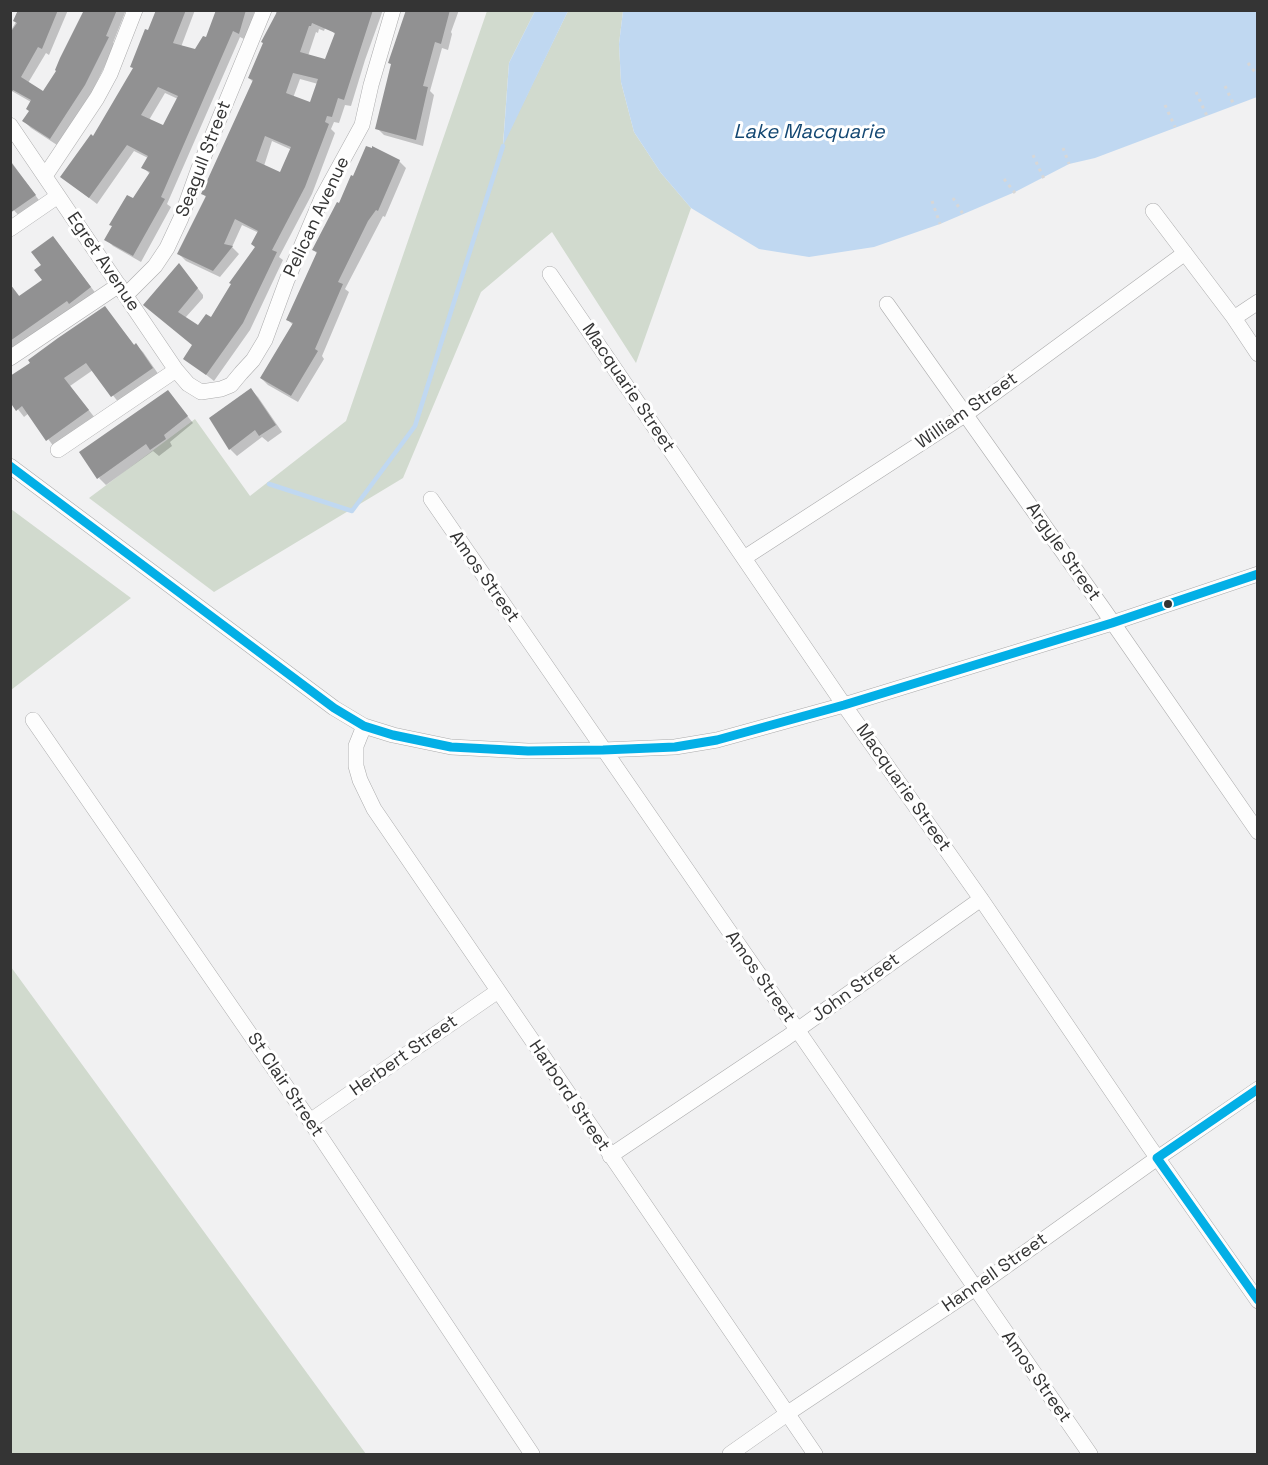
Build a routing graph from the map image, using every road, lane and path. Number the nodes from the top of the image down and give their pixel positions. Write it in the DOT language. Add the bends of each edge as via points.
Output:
graph roads {
  1 [pos="135,10"];
  2 [pos="264,10"];
  3 [pos="393,10"];
  4 [pos="1248,63"];
  5 [pos="1257,76"];
  6 [pos="1226,86"];
  7 [pos="1196,92"];
  8 [pos="1165,105"];
  9 [pos="1234,105"];
  10 [pos="1207,116"];
  11 [pos="10,125"];
  12 [pos="1175,128"];
  13 [pos="1063,148"];
  14 [pos="1033,155"];
  15 [pos="1069,164"];
  16 [pos="45,176"];
  17 [pos="1044,178"];
  18 [pos="1004,179"];
  19 [pos="1015,192"];
  20 [pos="58,195"];
  21 [pos="953,198"];
  22 [pos="932,201"];
  23 [pos="1153,211"];
  24 [pos="963,214"];
  25 [pos="940,224"];
  26 [pos="10,229"];
  27 [pos="1185,253"];
  28 [pos="550,274"];
  29 [pos="122,290"];
  30 [pos="1257,302"];
  31 [pos="887,304"];
  32 [pos="1234,318"];
  33 [pos="1257,354"];
  34 [pos="10,358"];
  35 [pos="176,370"];
  36 [pos="201,392"];
  37 [pos="966,414"];
  38 [pos="58,450"];
  39 [pos="10,466"];
  40 [pos="430,499"];
  41 [pos="744,558"];
  42 [pos="1257,574"];
  43 [pos="1112,623"];
  44 [pos="844,705"];
  45 [pos="33,720"];
  46 [pos="364,726"];
  47 [pos="603,750"];
  48 [pos="1257,832"];
  49 [pos="981,899"];
  50 [pos="498,991"];
  51 [pos="797,1030"];
  52 [pos="1257,1089"];
  53 [pos="310,1122"];
  54 [pos="610,1156"];
  55 [pos="1157,1158"];
  56 [pos="974,1289"];
  57 [pos="1257,1301"];
  58 [pos="786,1414"];
  59 [pos="532,1455"];
  60 [pos="730,1455"];
  61 [pos="814,1455"];
  62 [pos="1090,1455"];
  1 -- 16 [label="street" via="97,98"];
  2 -- 29 [label="street, Seagull Street" via="167,248 155,266"];
  3 -- 36 [label="street, Pelican Avenue" via="362,125 322,198 265,340 231,385"];
  4 -- 5 [label="path"];
  6 -- 9 [label="path"];
  7 -- 10 [label="path"];
  8 -- 12 [label="path"];
  11 -- 16 [label="street, Egret Avenue"];
  13 -- 15 [label="path"];
  14 -- 17 [label="path"];
  16 -- 20 [label="street, Egret Avenue"];
  18 -- 19 [label="path"];
  20 -- 26 [label="street"];
  20 -- 29 [label="street, Egret Avenue"];
  21 -- 24 [label="path"];
  22 -- 25 [label="path"];
  23 -- 27 [label="street"];
  27 -- 32 [label="street"];
  27 -- 37 [label="street, William Street"];
  28 -- 41 [label="street, Macquarie Street"];
  29 -- 34 [label="street, Seagull Street"];
  29 -- 35 [label="street, Egret Avenue"];
  30 -- 32 [label="street"];
  31 -- 37 [label="street, Argyle Street"];
  32 -- 33 [label="street"];
  35 -- 36 [label="street, Egret Avenue"];
  35 -- 38 [label="street"];
  37 -- 41 [label="street, William Street"];
  37 -- 43 [label="street, Argyle Street"];
  39 -- 46 [label="street" via="294,680"];
  40 -- 47 [label="street, Amos Street"];
  41 -- 44 [label="street, Macquarie Street"];
  42 -- 43 [label="street"];
  43 -- 44 [label="street"];
  43 -- 48 [label="street, Argyle Street"];
  44 -- 47 [label="street" via="717,740 675,747"];
  44 -- 49 [label="street, Macquarie Street"];
  45 -- 53 [label="street, St Clair Street"];
  46 -- 47 [label="street" via="451,747"];
  46 -- 50 [label="street, Harbord Street" via="356,746 356,766 374,809"];
  47 -- 51 [label="street, Amos Street"];
  49 -- 51 [label="street, John Street"];
  49 -- 55 [label="street, Macquarie Street"];
  50 -- 53 [label="street, Herbert Street"];
  50 -- 54 [label="street, Harbord Street"];
  51 -- 54 [label="street, John Street"];
  51 -- 56 [label="street, Amos Street"];
  52 -- 55 [label="street, Hannell Street"];
  53 -- 59 [label="street, St Clair Street"];
  54 -- 58 [label="street, Harbord Street"];
  55 -- 56 [label="street, Hannell Street"];
  55 -- 57 [label="street, Macquarie Street"];
  56 -- 58 [label="street, Hannell Street"];
  56 -- 62 [label="street, Amos Street"];
  58 -- 60 [label="street, Hannell Street"];
  58 -- 61 [label="street, Harbord Street"];
}
